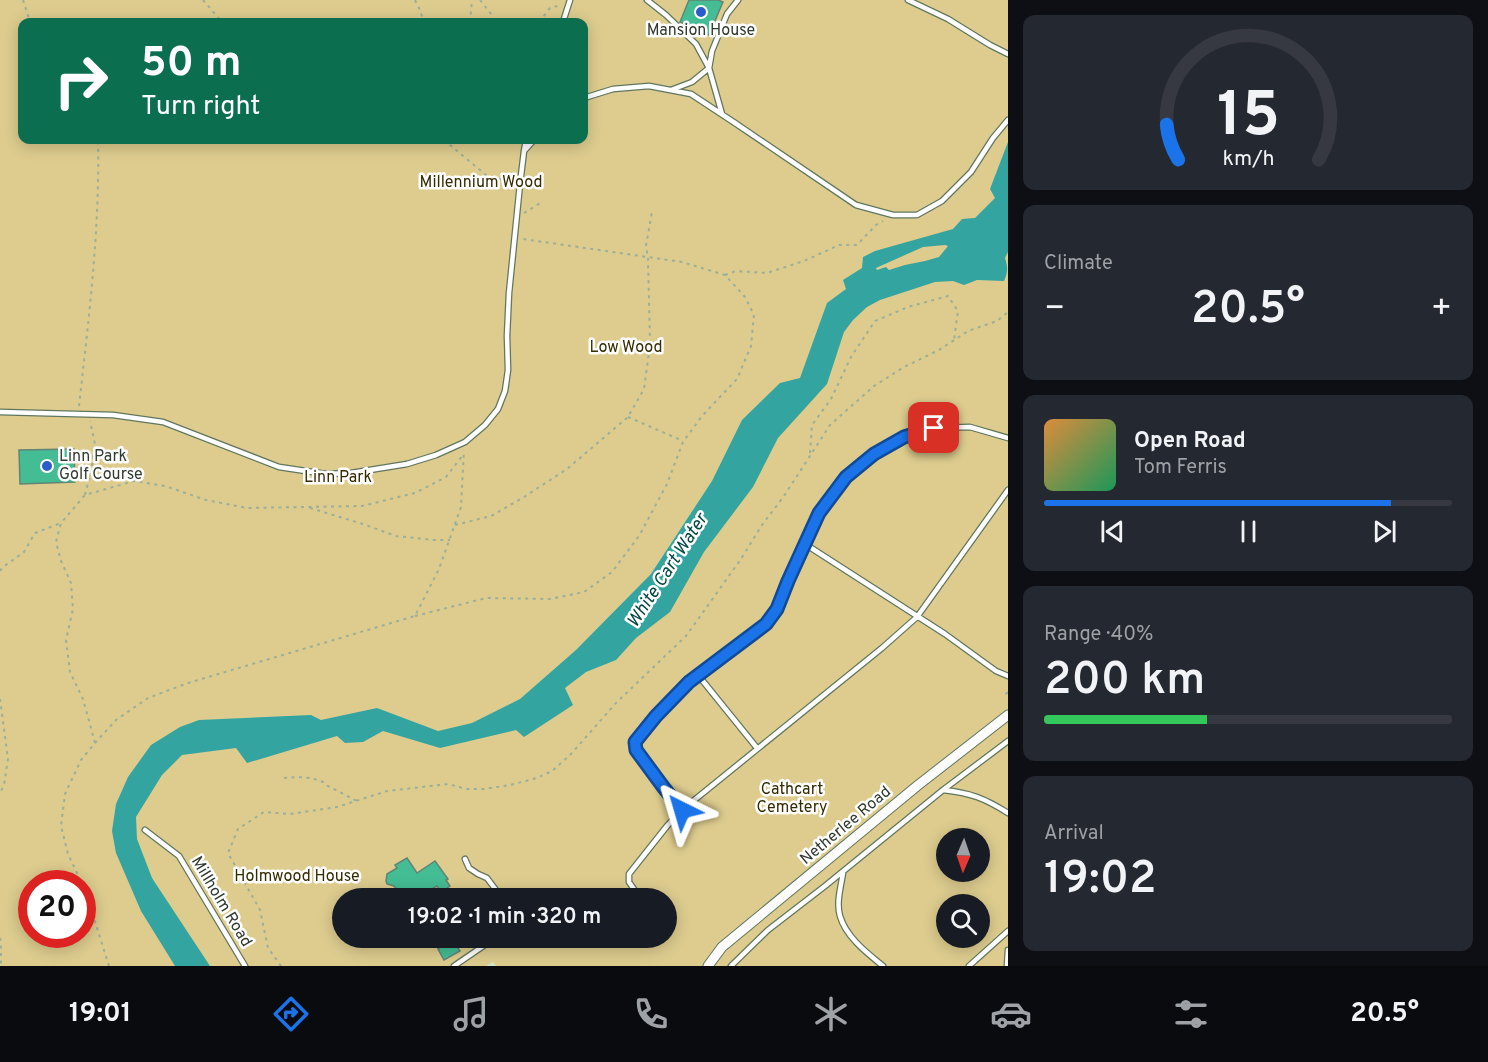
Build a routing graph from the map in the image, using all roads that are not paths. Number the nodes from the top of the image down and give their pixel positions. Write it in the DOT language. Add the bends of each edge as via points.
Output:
graph roads {
  1 [pos="647,0"];
  2 [pos="908,0"];
  3 [pos="570,1"];
  4 [pos="737,1"];
  5 [pos="565,18"];
  6 [pos="1008,54"];
  7 [pos="709,68"];
  8 [pos="671,90"];
  9 [pos="588,97"];
  10 [pos="722,114"];
  11 [pos="1008,120"];
  12 [pos="525,144"];
  13 [pos="530,144"];
  14 [pos="524,151"];
  15 [pos="0,412"];
  16 [pos="1008,438"];
  17 [pos="1008,490"];
  18 [pos="805,544"];
  19 [pos="917,617"];
  20 [pos="698,675"];
  21 [pos="1008,676"];
  22 [pos="1008,715"];
  23 [pos="1008,741"];
  24 [pos="757,748"];
  25 [pos="942,790"];
  26 [pos="682,810"];
  27 [pos="1008,813"];
  28 [pos="145,830"];
  29 [pos="465,859"];
  30 [pos="843,872"];
  31 [pos="494,888"];
  32 [pos="632,888"];
  33 [pos="1008,931"];
  34 [pos="480,948"];
  35 [pos="1008,950"];
  36 [pos="245,966"];
  37 [pos="454,966"];
  38 [pos="708,966"];
  39 [pos="731,966"];
  40 [pos="884,966"];
  41 [pos="969,966"];
  42 [pos="1007,966"];
  1 -- 7 [label="lane" via="696,44"];
  2 -- 6 [label="lane"];
  3 -- 5 [label="lane"];
  4 -- 7 [label="lane" via="727,14"];
  7 -- 8 [label="lane" via="692,82"];
  7 -- 10 [label="lane"];
  8 -- 9 [label="lane" via="649,86 613,89"];
  8 -- 10 [label="lane" via="691,94"];
  10 -- 11 [label="lane" via="856,205 893,215 917,215 942,201 971,172"];
  12 -- 14 [label="lane"];
  13 -- 14 [label="lane"];
  14 -- 15 [label="lane" via="509,293 505,391 498,409 465,442 407,464 326,474 279,467 163,422"];
  16 -- 18 [label="lane" via="970,427 934,428 904,437 874,454 846,477 819,513"];
  17 -- 19 [label="lane"];
  18 -- 19 [label="lane"];
  18 -- 20 [label="lane" via="777,609 766,624"];
  19 -- 21 [label="lane"];
  19 -- 24 [label="lane"];
  20 -- 24 [label="lane"];
  20 -- 26 [label="lane" via="635,742 636,750"];
  22 -- 38 [label="street, Netherlee Road" via="722,947"];
  23 -- 25 [label="lane"];
  24 -- 26 [label="lane"];
  25 -- 27 [label="lane" via="965,792"];
  25 -- 30 [label="lane"];
  26 -- 32 [label="lane" via="629,874"];
  28 -- 36 [label="lane, Millholm Road" via="179,856"];
  29 -- 31 [label="lane" via="469,868 487,878"];
  30 -- 39 [label="lane" via="768,930"];
  30 -- 40 [label="lane" via="839,915 852,940"];
  33 -- 41 [label="lane"];
  34 -- 37 [label="lane"];
  35 -- 42 [label="lane"];
}
